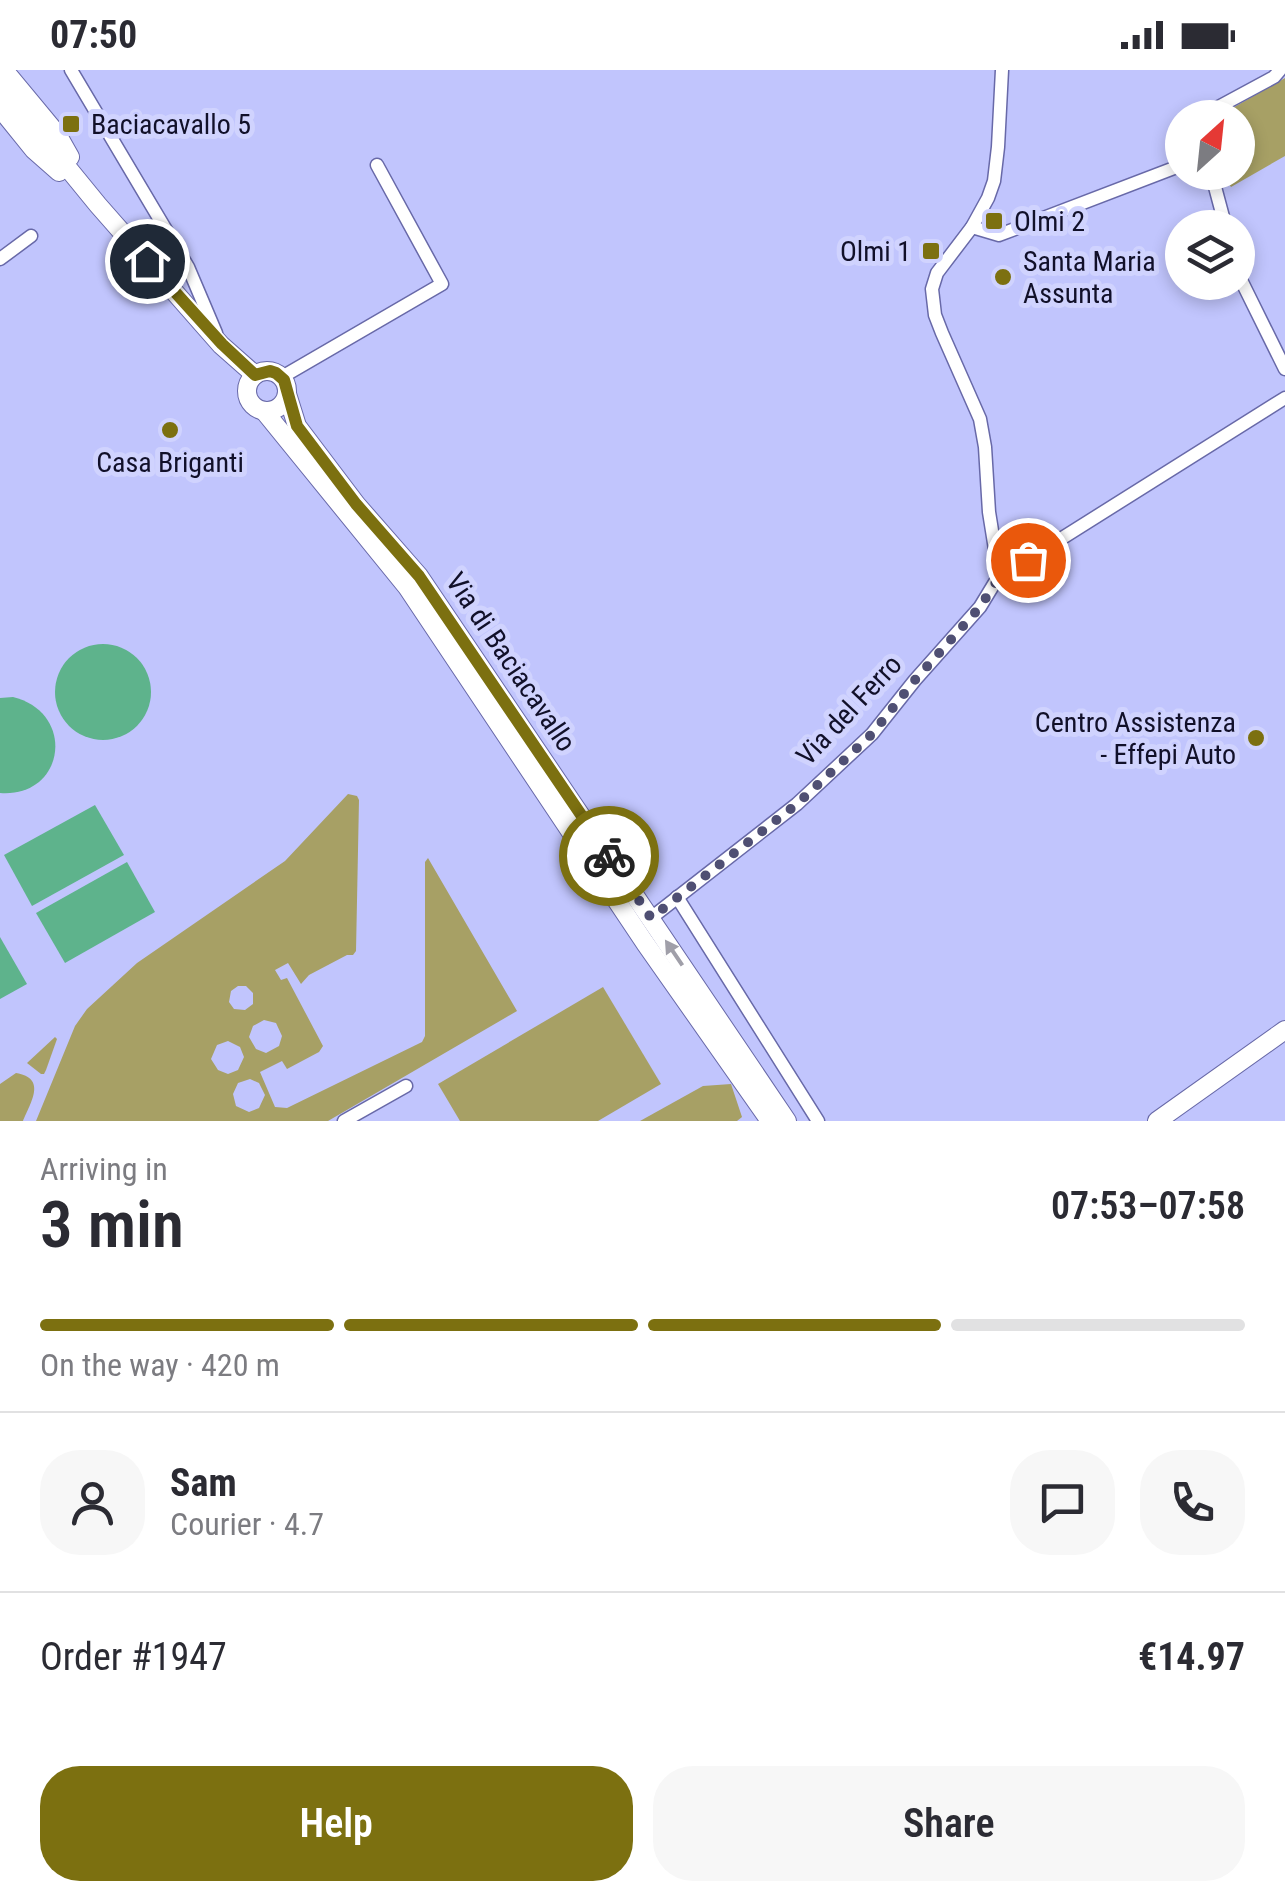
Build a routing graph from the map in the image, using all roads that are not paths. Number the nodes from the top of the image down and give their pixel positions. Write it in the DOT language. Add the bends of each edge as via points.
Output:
graph roads {
  1 [pos="4,70"];
  2 [pos="71,70"];
  3 [pos="1002,70"];
  4 [pos="1280,70"];
  5 [pos="0,85"];
  6 [pos="1231,100"];
  7 [pos="0,108"];
  8 [pos="378,165"];
  9 [pos="1165,172"];
  10 [pos="98,205"];
  11 [pos="972,227"];
  12 [pos="31,236"];
  13 [pos="0,258"];
  14 [pos="1250,300"];
  15 [pos="222,344"];
  16 [pos="1285,368"];
  17 [pos="255,375"];
  18 [pos="285,385"];
  19 [pos="1285,398"];
  20 [pos="264,411"];
  21 [pos="998,579"];
  22 [pos="678,897"];
  23 [pos="651,918"];
  24 [pos="1285,1030"];
  25 [pos="406,1086"];
  26 [pos="344,1121"];
  27 [pos="770,1121"];
  28 [pos="788,1121"];
  29 [pos="818,1121"];
  30 [pos="1157,1121"];
  1 -- 10 [label="main road" via="56,134"];
  2 -- 15 [label="street" via="188,268"];
  3 -- 11 [label="street" via="994,181"];
  4 -- 6 [label="street"];
  5 -- 10 [label="main road"];
  7 -- 10 [label="main road" via="34,150"];
  8 -- 18 [label="street" via="442,284"];
  9 -- 11 [label="street" via="998,236"];
  10 -- 15 [label="main road"];
  11 -- 21 [label="street" via="936,273 932,289 935,315 980,418"];
  12 -- 13 [label="street"];
  14 -- 16 [label="street"];
  15 -- 17 [label="main road"];
  17 -- 18 [label="main road" via="270,371"];
  17 -- 20 [label="main road, Via di Baciacavallo" via="247,394"];
  18 -- 20 [label="main road" via="279,407"];
  18 -- 23 [label="main road, Via di Baciacavallo" via="297,426 419,576"];
  19 -- 21 [label="street"];
  20 -- 27 [label="main road, Via di Baciacavallo" via="407,587"];
  21 -- 22 [label="street, Via del Ferro" via="872,734 797,804"];
  22 -- 23 [label="street, Via del Ferro"];
  22 -- 29 [label="street"];
  28 -- 23 [label="main road, one-way"];
  24 -- 30 [label="main road"];
  25 -- 26 [label="street"];
}
